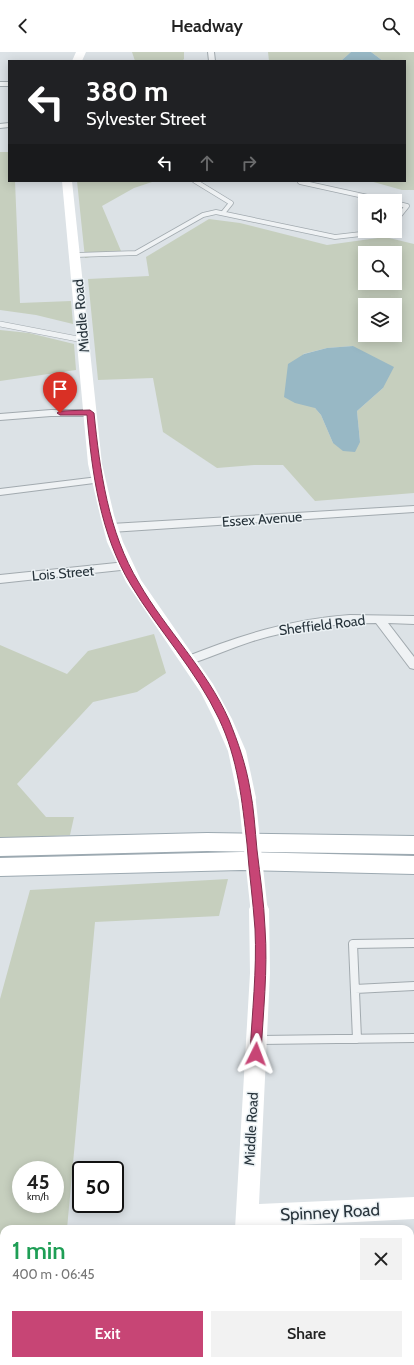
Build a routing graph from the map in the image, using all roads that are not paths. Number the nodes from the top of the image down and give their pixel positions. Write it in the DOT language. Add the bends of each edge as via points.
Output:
graph roads {
  1 [pos="67,182"];
  2 [pos="197,182"];
  3 [pos="300,182"];
  4 [pos="358,195"];
  5 [pos="402,205"];
  6 [pos="402,212"];
  7 [pos="223,213"];
  8 [pos="358,234"];
  9 [pos="76,256"];
  10 [pos="0,324"];
  11 [pos="83,340"];
  12 [pos="90,413"];
  13 [pos="0,417"];
  14 [pos="98,480"];
  15 [pos="0,492"];
  16 [pos="414,509"];
  17 [pos="111,528"];
  18 [pos="126,566"];
  19 [pos="0,579"];
  20 [pos="379,619"];
  21 [pos="414,620"];
  22 [pos="187,661"];
  23 [pos="414,665"];
  24 [pos="414,845"];
  25 [pos="0,847"];
  26 [pos="414,865"];
  27 [pos="0,867"];
  28 [pos="414,943"];
  29 [pos="414,986"];
  30 [pos="355,989"];
  31 [pos="414,1038"];
  32 [pos="357,1039"];
  33 [pos="256,1040"];
  34 [pos="414,1208"];
  35 [pos="246,1222"];
  1 -- 9 [label="main road, Middle Road"];
  2 -- 7 [label="lane" via="231,203"];
  3 -- 4 [label="lane"];
  5 -- 6 [label="lane" via="407,206"];
  7 -- 8 [label="lane" via="335,237"];
  7 -- 9 [label="lane" via="203,215 136,253"];
  9 -- 11 [label="main road, Middle Road"];
  10 -- 11 [label="lane"];
  11 -- 12 [label="main road, Middle Road"];
  12 -- 13 [label="street"];
  12 -- 14 [label="main road, Middle Road"];
  14 -- 15 [label="street"];
  14 -- 17 [label="main road, Middle Road"];
  16 -- 17 [label="street, Essex Avenue"];
  17 -- 18 [label="main road, Middle Road"];
  18 -- 19 [label="street, Lois Street"];
  18 -- 22 [label="main road, Middle Road" via="144,600"];
  20 -- 21 [label="street, Sheffield Road"];
  20 -- 22 [label="street, Sheffield Road" via="286,628 226,645"];
  20 -- 23 [label="street"];
  22 -- 33 [label="main road, Middle Road, bridge" via="207,689 230,732 247,798 259,909 260,973"];
  24 -- 25 [label="main road" via="296,841"];
  26 -- 27 [label="main road" via="233,862"];
  28 -- 30 [label="lane" via="353,944"];
  29 -- 30 [label="lane"];
  30 -- 32 [label="lane"];
  31 -- 32 [label="lane"];
  32 -- 33 [label="lane"];
  33 -- 35 [label="main road, Middle Road"];
  34 -- 35 [label="main road, Spinney Road"];
}
